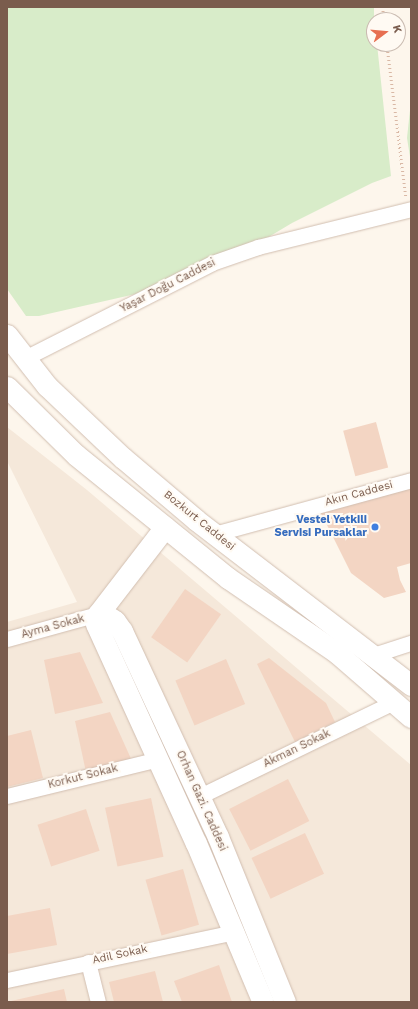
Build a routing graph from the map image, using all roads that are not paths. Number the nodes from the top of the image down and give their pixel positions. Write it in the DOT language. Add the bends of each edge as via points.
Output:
graph roads {
  1 [pos="409,209"];
  2 [pos="7,335"];
  3 [pos="25,358"];
  4 [pos="7,387"];
  5 [pos="411,480"];
  6 [pos="165,528"];
  7 [pos="214,534"];
  8 [pos="98,614"];
  9 [pos="7,639"];
  10 [pos="411,643"];
  11 [pos="373,655"];
  12 [pos="411,685"];
  13 [pos="394,702"];
  14 [pos="411,717"];
  15 [pos="159,759"];
  16 [pos="7,796"];
  17 [pos="200,796"];
  18 [pos="255,928"];
  19 [pos="234,932"];
  20 [pos="88,962"];
  21 [pos="7,980"];
  22 [pos="98,1002"];
  23 [pos="263,1002"];
  24 [pos="285,1002"];
  1 -- 3 [label="street, Yaşar Doğu Caddesi" via="258,247 212,263"];
  2 -- 3 [label="street, Bozkurt Caddesi"];
  3 -- 7 [label="street, Bozkurt Caddesi" via="47,386 95,433"];
  4 -- 6 [label="street" via="76,455"];
  5 -- 7 [label="street, Akın Caddesi"];
  6 -- 8 [label="street"];
  6 -- 13 [label="street" via="228,578 337,653"];
  7 -- 11 [label="street, Bozkurt Caddesi"];
  8 -- 9 [label="street, Ayma Sokak"];
  8 -- 15 [label="street, Orhan Gazi. Caddesi" via="96,624 99,633"];
  8 -- 17 [label="street, Orhan Gazi. Caddesi" via="115,621 122,631"];
  10 -- 11 [label="street"];
  11 -- 12 [label="street, Bozkurt Caddesi"];
  13 -- 14 [label="street"];
  13 -- 17 [label="street, Akman Sokak"];
  15 -- 16 [label="street, Korkut Sokak"];
  15 -- 19 [label="street, Orhan Gazi. Caddesi"];
  17 -- 18 [label="street, Orhan Gazi. Caddesi"];
  18 -- 19 [label="street"];
  18 -- 24 [label="street, Orhan Gazi. Caddesi"];
  19 -- 20 [label="street, Adil Sokak"];
  19 -- 23 [label="street, Orhan Gazi. Caddesi"];
  20 -- 21 [label="street, Adil Sokak"];
  20 -- 22 [label="street"];
}
